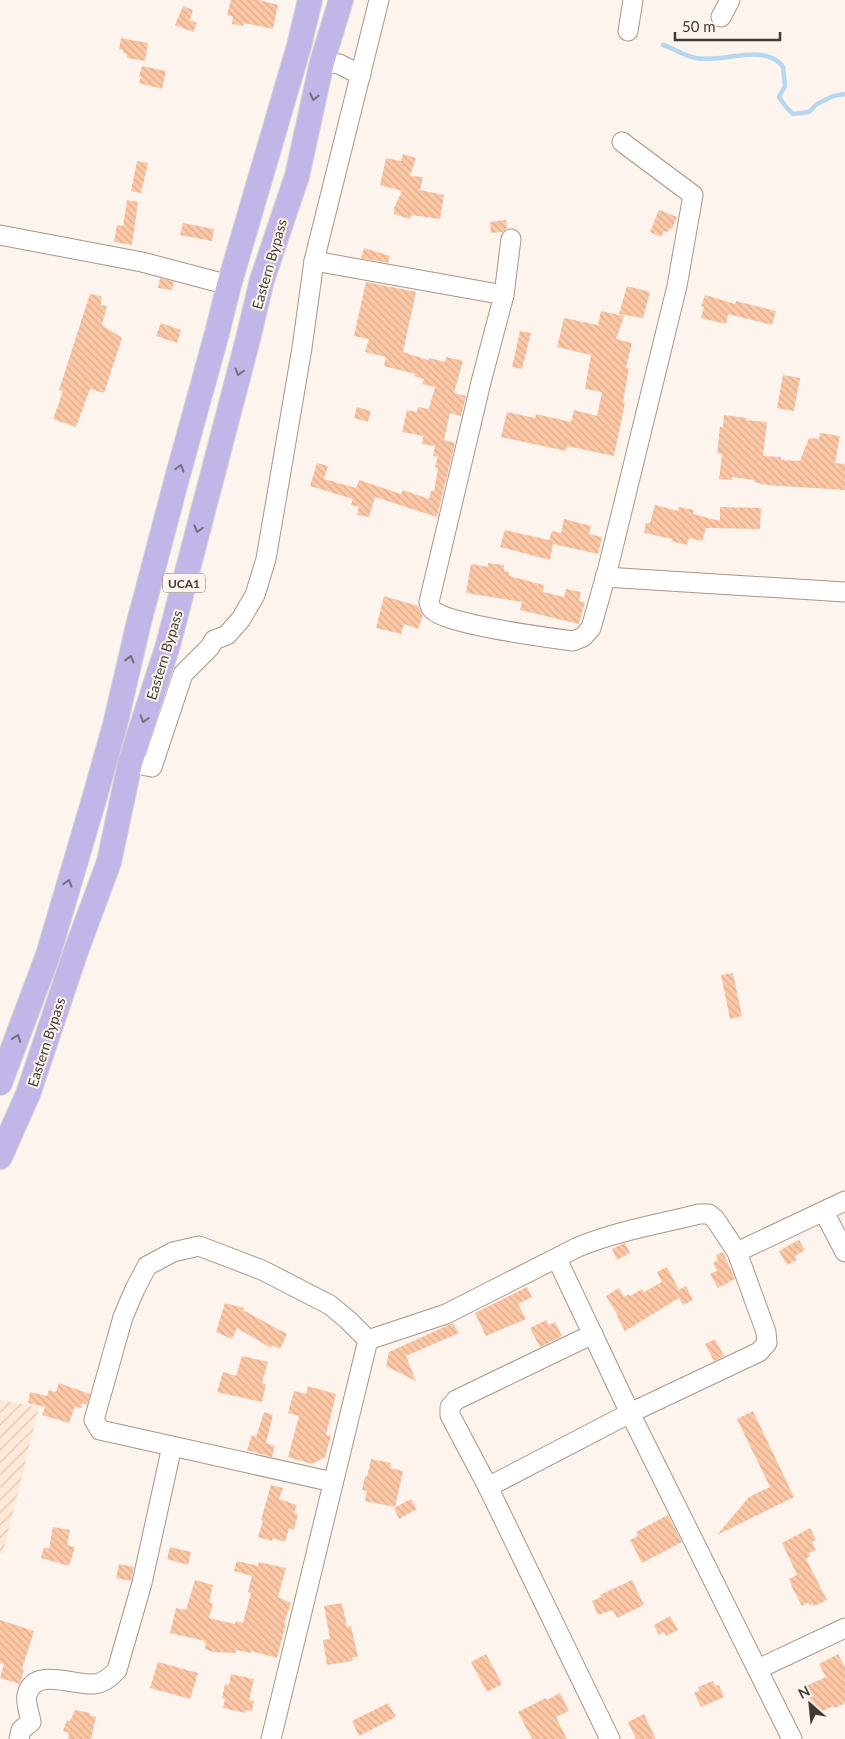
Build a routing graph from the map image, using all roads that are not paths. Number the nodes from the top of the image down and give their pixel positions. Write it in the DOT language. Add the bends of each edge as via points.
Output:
graph roads {
  1 [pos="310,0"];
  2 [pos="342,0"];
  3 [pos="379,0"];
  4 [pos="634,0"];
  5 [pos="730,0"];
  6 [pos="721,17"];
  7 [pos="628,31"];
  8 [pos="322,62"];
  9 [pos="360,75"];
  10 [pos="622,142"];
  11 [pos="0,235"];
  12 [pos="511,239"];
  13 [pos="314,261"];
  14 [pos="228,285"];
  15 [pos="504,295"];
  16 [pos="217,333"];
  17 [pos="248,339"];
  18 [pos="605,577"];
  19 [pos="845,592"];
  20 [pos="130,763"];
  21 [pos="0,1083"];
  22 [pos="0,1157"];
  23 [pos="845,1201"];
  24 [pos="824,1212"];
  25 [pos="737,1252"];
  26 [pos="845,1252"];
  27 [pos="557,1259"];
  28 [pos="593,1334"];
  29 [pos="368,1340"];
  30 [pos="630,1413"];
  31 [pos="172,1446"];
  32 [pos="333,1482"];
  33 [pos="488,1487"];
  34 [pos="845,1628"];
  35 [pos="758,1670"];
  36 [pos="19,1739"];
  37 [pos="271,1739"];
  38 [pos="610,1739"];
  39 [pos="792,1739"];
  1 -- 14 [label="main road, Eastern Bypass / UCA1"];
  2 -- 8 [label="main road, Eastern Bypass / UCA1"];
  3 -- 9 [label="street"];
  4 -- 7 [label="street"];
  5 -- 6 [label="street"];
  8 -- 9 [label="street" via="339,64"];
  8 -- 17 [label="main road, Eastern Bypass / UCA1, one-way" via="296,176 262,280"];
  9 -- 13 [label="street"];
  10 -- 18 [label="street" via="693,195 677,286"];
  11 -- 14 [label="street" via="142,262"];
  12 -- 15 [label="street"];
  13 -- 15 [label="street"];
  13 -- 20 [label="street" via="268,551 255,596 227,635 214,640 183,674 152,767"];
  14 -- 16 [label="main road, Eastern Bypass / UCA1"];
  15 -- 18 [label="street" via="429,602 436,613 467,624 573,642 591,628"];
  16 -- 17 [label="main road"];
  21 -- 16 [label="main road, Eastern Bypass / UCA1, one-way" via="48,955 93,803"];
  17 -- 20 [label="main road, Eastern Bypass / UCA1, one-way" via="168,645"];
  18 -- 19 [label="street"];
  20 -- 22 [label="main road, Eastern Bypass / UCA1" via="109,862 28,1094"];
  23 -- 24 [label="street"];
  24 -- 25 [label="street"];
  24 -- 26 [label="street"];
  25 -- 27 [label="street" via="715,1219 709,1214 699,1214 594,1240"];
  25 -- 30 [label="street" via="767,1343 760,1352"];
  27 -- 28 [label="street"];
  27 -- 29 [label="street" via="446,1314"];
  28 -- 30 [label="street"];
  28 -- 33 [label="street" via="456,1400 450,1407 450,1414"];
  29 -- 31 [label="street" via="330,1305 262,1270 199,1246 173,1252 147,1266 123,1317 94,1420 100,1430"];
  29 -- 32 [label="street"];
  30 -- 33 [label="street"];
  30 -- 35 [label="street"];
  31 -- 32 [label="street"];
  31 -- 36 [label="street" via="142,1583 117,1670 109,1679 94,1684 45,1679 34,1684 27,1696 30,1722 21,1730"];
  32 -- 37 [label="street"];
  33 -- 38 [label="street"];
  34 -- 35 [label="street"];
  35 -- 39 [label="street"];
}
